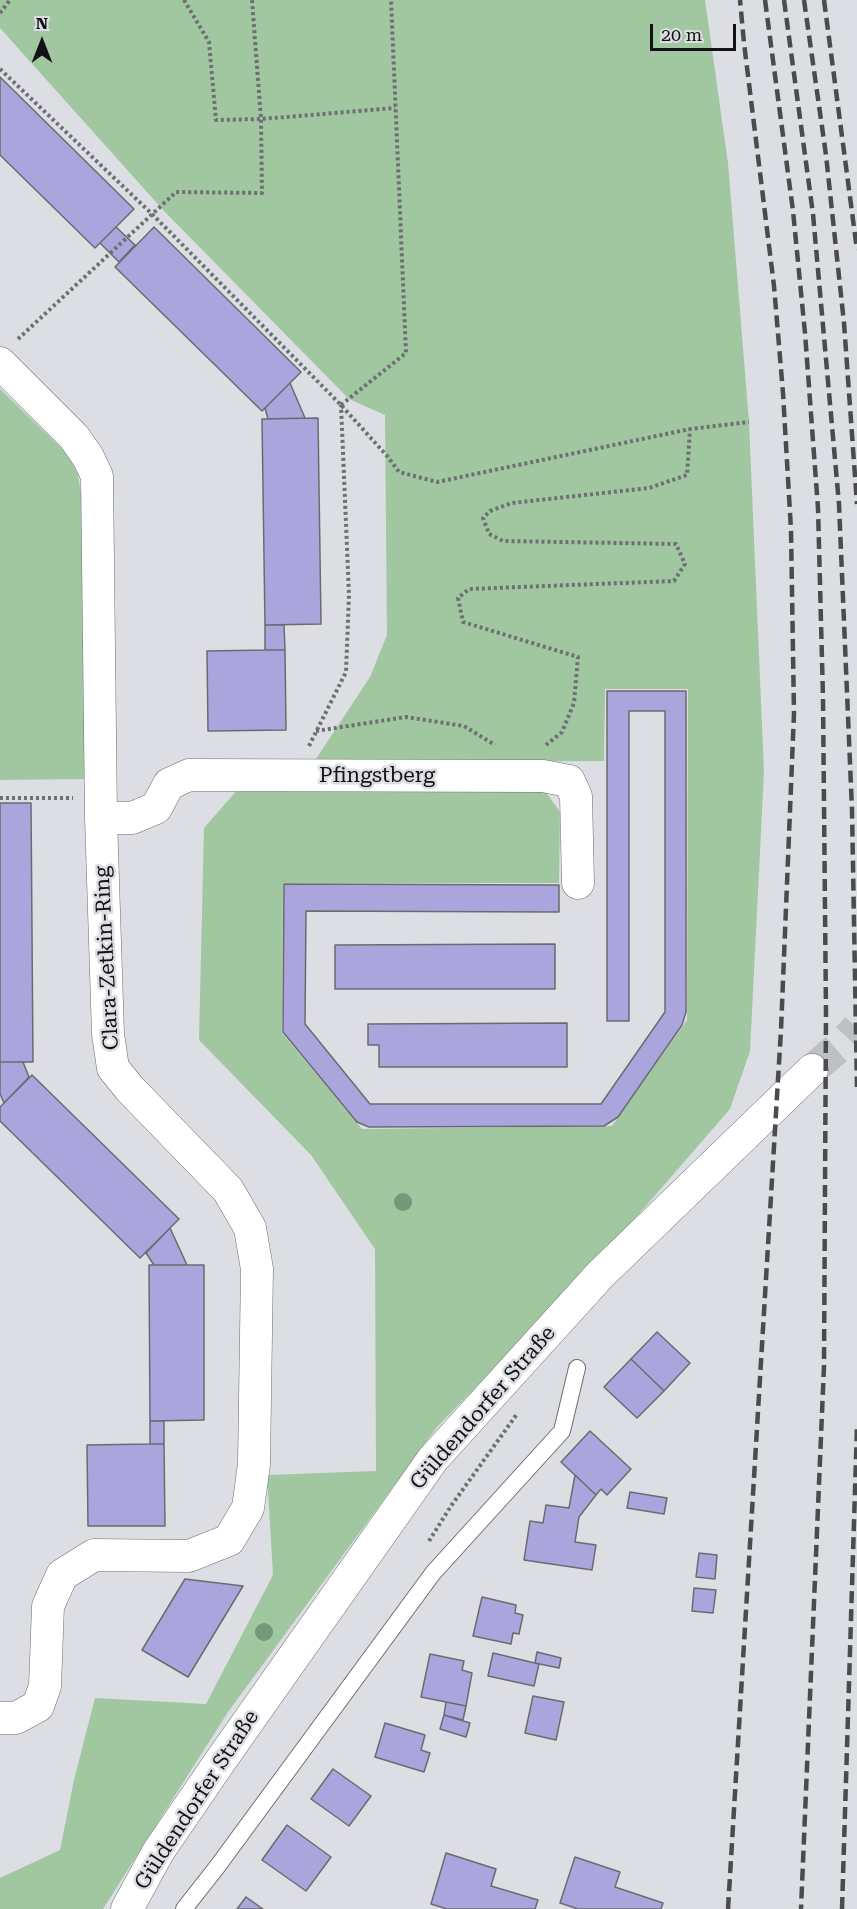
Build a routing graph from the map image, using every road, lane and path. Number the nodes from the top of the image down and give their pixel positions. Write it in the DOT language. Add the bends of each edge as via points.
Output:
graph roads {
  1 [pos="10,0"];
  2 [pos="184,0"];
  3 [pos="252,0"];
  4 [pos="391,0"];
  5 [pos="0,13"];
  6 [pos="0,69"];
  7 [pos="395,108"];
  8 [pos="261,119"];
  9 [pos="152,214"];
  10 [pos="9,352"];
  11 [pos="341,405"];
  12 [pos="749,422"];
  13 [pos="690,429"];
  14 [pos="316,731"];
  15 [pos="546,746"];
  16 [pos="504,750"];
  17 [pos="293,776"];
  18 [pos="0,798"];
  19 [pos="100,808"];
  20 [pos="578,883"];
  21 [pos="812,1070"];
  22 [pos="577,1368"];
  23 [pos="519,1412"];
  24 [pos="423,1550"];
  25 [pos="0,1718"];
  26 [pos="127,1909"];
  27 [pos="184,1909"];
  1 -- 5 [label="path"];
  2 -- 8 [label="path" via="208,42 216,120"];
  3 -- 8 [label="path"];
  4 -- 7 [label="path"];
  6 -- 9 [label="path"];
  7 -- 8 [label="path"];
  7 -- 11 [label="path" via="406,353"];
  8 -- 9 [label="path" via="262,193 176,192"];
  9 -- 10 [label="path"];
  9 -- 11 [label="path"];
  10 -- 19 [label="street, Clara-Zetkin-Ring" via="74,437 97,476"];
  11 -- 13 [label="path" via="399,472 437,482"];
  11 -- 14 [label="path" via="349,595 346,672"];
  12 -- 13 [label="path"];
  13 -- 15 [label="path" via="687,475 649,488 512,503 490,511 483,518 489,534 504,541 676,544 685,564 674,581 469,589 458,598 463,622 578,657 574,702 562,732"];
  14 -- 16 [label="path" via="406,717 464,726"];
  14 -- 17 [label="path"];
  17 -- 19 [label="street, Pfingstberg" via="189,775 169,784 156,808 132,818"];
  17 -- 20 [label="street, Pfingstberg" via="543,776 569,781 576,796"];
  18 -- 19 [label="path"];
  19 -- 25 [label="street, Clara-Zetkin-Ring" via="108,1034 113,1068 228,1190 250,1228 257,1269 254,1464 248,1508 229,1540 189,1556 94,1556 62,1575 48,1606 45,1686 38,1706 16,1718"];
  21 -- 26 [label="street, Güldendorfer Straße" via="600,1275 433,1460 208,1779"];
  22 -- 27 [label="lane" via="562,1431 433,1573"];
  23 -- 24 [label="path"];
}
